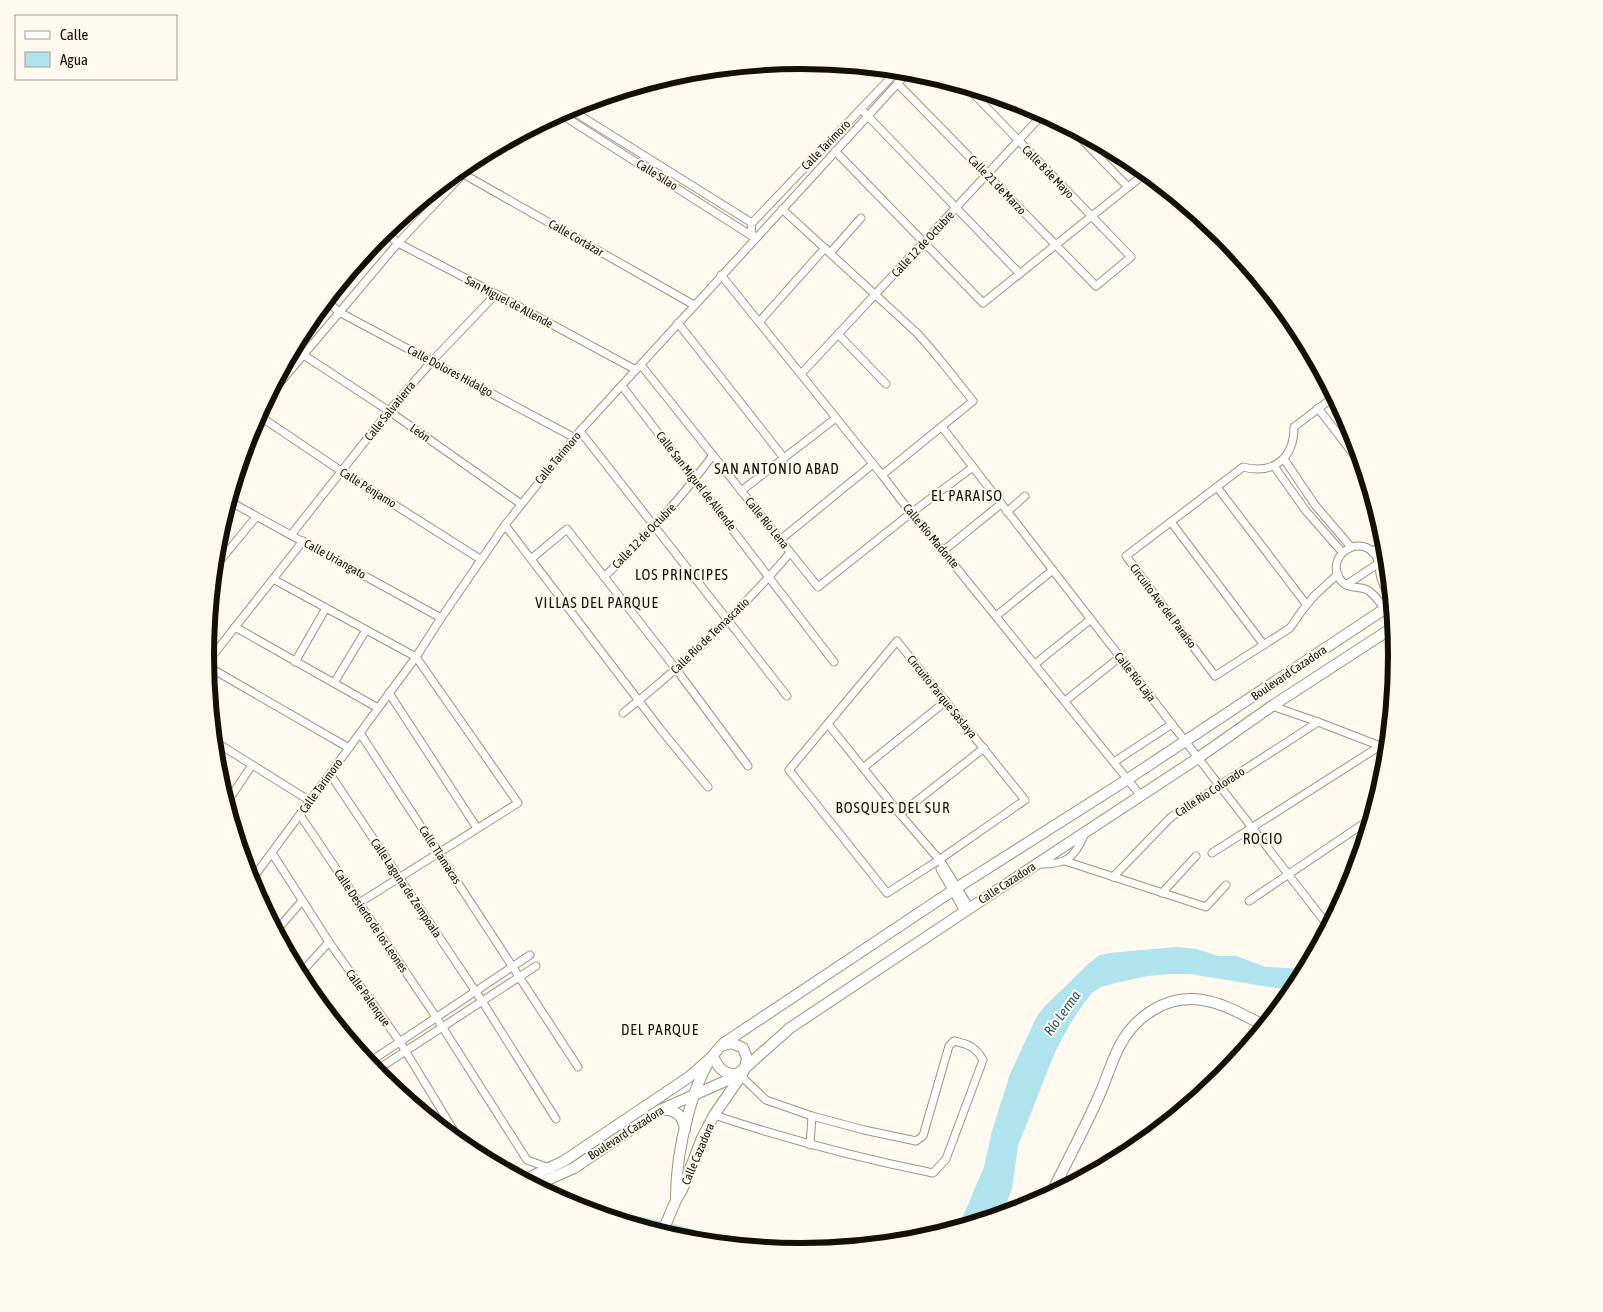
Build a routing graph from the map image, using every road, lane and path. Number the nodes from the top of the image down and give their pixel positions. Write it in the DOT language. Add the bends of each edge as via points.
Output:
graph roads {
  1 [pos="892,76"];
  2 [pos="902,78"];
  3 [pos="897,83"];
  4 [pos="975,96"];
  5 [pos="860,109"];
  6 [pos="576,113"];
  7 [pos="868,116"];
  8 [pos="567,118"];
  9 [pos="1039,119"];
  10 [pos="1019,141"];
  11 [pos="1083,141"];
  12 [pos="835,151"];
  13 [pos="466,175"];
  14 [pos="987,175"];
  15 [pos="1141,177"];
  16 [pos="1128,187"];
  17 [pos="447,188"];
  18 [pos="956,208"];
  19 [pos="782,209"];
  20 [pos="1092,216"];
  21 [pos="861,218"];
  22 [pos="752,223"];
  23 [pos="390,237"];
  24 [pos="755,238"];
  25 [pos="924,242"];
  26 [pos="398,243"];
  27 [pos="1056,245"];
  28 [pos="827,250"];
  29 [pos="1020,274"];
  30 [pos="721,275"];
  31 [pos="1096,286"];
  32 [pos="496,294"];
  33 [pos="876,294"];
  34 [pos="332,305"];
  35 [pos="694,306"];
  36 [pos="340,312"];
  37 [pos="759,322"];
  38 [pos="678,323"];
  39 [pos="838,334"];
  40 [pos="299,352"];
  41 [pos="303,355"];
  42 [pos="432,361"];
  43 [pos="638,367"];
  44 [pos="801,374"];
  45 [pos="286,375"];
  46 [pos="886,384"];
  47 [pos="622,386"];
  48 [pos="1330,400"];
  49 [pos="1318,408"];
  50 [pos="389,411"];
  51 [pos="836,418"];
  52 [pos="264,419"];
  53 [pos="942,427"];
  54 [pos="580,431"];
  55 [pos="575,438"];
  56 [pos="1353,453"];
  57 [pos="713,455"];
  58 [pos="784,458"];
  59 [pos="1284,459"];
  60 [pos="873,464"];
  61 [pos="1274,466"];
  62 [pos="973,468"];
  63 [pos="341,472"];
  64 [pos="882,475"];
  65 [pos="695,480"];
  66 [pos="1217,487"];
  67 [pos="741,491"];
  68 [pos="1025,496"];
  69 [pos="234,504"];
  70 [pos="521,504"];
  71 [pos="1001,504"];
  72 [pos="1007,512"];
  73 [pos="911,513"];
  74 [pos="256,517"];
  75 [pos="1171,522"];
  76 [pos="505,525"];
  77 [pos="655,527"];
  78 [pos="291,535"];
  79 [pos="780,540"];
  80 [pos="303,541"];
  81 [pos="1351,547"];
  82 [pos="1378,548"];
  83 [pos="943,551"];
  84 [pos="790,552"];
  85 [pos="1342,552"];
  86 [pos="1372,552"];
  87 [pos="223,557"];
  88 [pos="480,559"];
  89 [pos="531,559"];
  90 [pos="1379,563"];
  91 [pos="1053,570"];
  92 [pos="1338,574"];
  93 [pos="604,577"];
  94 [pos="769,577"];
  95 [pos="272,579"];
  96 [pos="1346,584"];
  97 [pos="1385,589"];
  98 [pos="1386,602"];
  99 [pos="1306,604"];
  100 [pos="326,608"];
  101 [pos="1386,608"];
  102 [pos="996,616"];
  103 [pos="441,618"];
  104 [pos="1091,620"];
  105 [pos="728,621"];
  106 [pos="235,628"];
  107 [pos="366,630"];
  108 [pos="1388,630"];
  109 [pos="1264,645"];
  110 [pos="214,655"];
  111 [pos="416,657"];
  112 [pos="1120,657"];
  113 [pos="295,662"];
  114 [pos="834,662"];
  115 [pos="1035,664"];
  116 [pos="676,669"];
  117 [pos="215,670"];
  118 [pos="334,684"];
  119 [pos="389,693"];
  120 [pos="787,696"];
  121 [pos="639,700"];
  122 [pos="1065,701"];
  123 [pos="946,702"];
  124 [pos="1272,706"];
  125 [pos="378,708"];
  126 [pos="623,713"];
  127 [pos="1318,722"];
  128 [pos="828,724"];
  129 [pos="1172,724"];
  130 [pos="360,733"];
  131 [pos="1186,742"];
  132 [pos="221,746"];
  133 [pos="1380,746"];
  134 [pos="349,748"];
  135 [pos="984,748"];
  136 [pos="1198,758"];
  137 [pos="1114,762"];
  138 [pos="252,765"];
  139 [pos="748,766"];
  140 [pos="863,768"];
  141 [pos="330,774"];
  142 [pos="1128,779"];
  143 [pos="1220,786"];
  144 [pos="708,787"];
  145 [pos="231,796"];
  146 [pos="1141,796"];
  147 [pos="310,801"];
  148 [pos="900,814"];
  149 [pos="300,815"];
  150 [pos="1364,824"];
  151 [pos="1252,827"];
  152 [pos="477,828"];
  153 [pos="1086,832"];
  154 [pos="272,853"];
  155 [pos="438,853"];
  156 [pos="1212,853"];
  157 [pos="1196,856"];
  158 [pos="936,859"];
  159 [pos="1065,861"];
  160 [pos="1036,864"];
  161 [pos="256,874"];
  162 [pos="1288,874"];
  163 [pos="1113,877"];
  164 [pos="399,878"];
  165 [pos="1226,885"];
  166 [pos="955,889"];
  167 [pos="1162,893"];
  168 [pos="302,901"];
  169 [pos="1249,901"];
  170 [pos="359,903"];
  171 [pos="967,910"];
  172 [pos="1325,922"];
  173 [pos="280,926"];
  174 [pos="329,942"];
  175 [pos="530,955"];
  176 [pos="536,966"];
  177 [pos="513,967"];
  178 [pos="305,969"];
  179 [pos="520,976"];
  180 [pos="476,991"];
  181 [pos="482,1001"];
  182 [pos="436,1017"];
  183 [pos="1259,1023"];
  184 [pos="442,1027"];
  185 [pos="400,1042"];
  186 [pos="721,1046"];
  187 [pos="406,1051"];
  188 [pos="713,1056"];
  189 [pos="375,1059"];
  190 [pos="578,1066"];
  191 [pos="382,1067"];
  192 [pos="741,1073"];
  193 [pos="695,1094"];
  194 [pos="660,1110"];
  195 [pos="714,1115"];
  196 [pos="812,1116"];
  197 [pos="556,1119"];
  198 [pos="452,1128"];
  199 [pos="684,1129"];
  200 [pos="810,1145"];
  201 [pos="550,1168"];
  202 [pos="563,1173"];
  203 [pos="531,1177"];
  204 [pos="541,1183"];
  205 [pos="1055,1186"];
  206 [pos="676,1200"];
  207 [pos="665,1227"];
  1 -- 5 [label="street, Calle Tarimoro"];
  2 -- 3 [label="street, Calle Tarimoro"];
  3 -- 7 [label="street, Calle Tarimoro"];
  3 -- 14 [label="street, Calle 21 de Marzo"];
  4 -- 10 [label="street, Calle 8 de Mayo"];
  5 -- 7 [label="street"];
  5 -- 22 [label="street, Calle Tarimoro"];
  6 -- 22 [label="street, Calle Silao"];
  7 -- 12 [label="street, Calle Tarimoro"];
  7 -- 18 [label="street"];
  8 -- 24 [label="street, Calle Silao"];
  9 -- 10 [label="street, Calle 12 de Octubre"];
  10 -- 14 [label="street, Calle 12 de Octubre"];
  10 -- 20 [label="street, Calle 8 de Mayo"];
  11 -- 16 [label="street"];
  12 -- 19 [label="street, Calle Tarimoro"];
  12 -- 25 [label="street"];
  13 -- 35 [label="street, Calle Cortázar"];
  14 -- 18 [label="street, Calle 12 de Octubre"];
  14 -- 27 [label="street, Calle 21 de Marzo"];
  15 -- 16 [label="street"];
  16 -- 20 [label="street"];
  17 -- 26 [label="street"];
  18 -- 25 [label="street, Calle 12 de Octubre"];
  18 -- 29 [label="street"];
  19 -- 24 [label="street, Calle Tarimoro"];
  19 -- 28 [label="street"];
  20 -- 27 [label="street"];
  20 -- 31 [label="street, Calle 8 de Mayo" via="1131,257"];
  21 -- 28 [label="street"];
  22 -- 24 [label="street"];
  23 -- 26 [label="street, San Miguel de Allende"];
  24 -- 30 [label="street, Calle Tarimoro"];
  25 -- 29 [label="street" via="983,303"];
  25 -- 33 [label="street, Calle 12 de Octubre"];
  26 -- 32 [label="street, San Miguel de Allende"];
  26 -- 36 [label="street"];
  27 -- 29 [label="street"];
  27 -- 31 [label="street, Calle 21 de Marzo"];
  28 -- 33 [label="street"];
  28 -- 37 [label="street"];
  30 -- 35 [label="street, Calle Tarimoro"];
  30 -- 37 [label="street, Calle Río Madonte"];
  32 -- 42 [label="street, Calle Salvatierra"];
  32 -- 43 [label="street, San Miguel de Allende"];
  33 -- 39 [label="street, Calle 12 de Octubre"];
  33 -- 53 [label="street" via="918,334 973,401"];
  34 -- 36 [label="street, Calle Dolores Hidalgo"];
  35 -- 38 [label="street, Calle Tarimoro"];
  36 -- 41 [label="street"];
  36 -- 42 [label="street, Calle Dolores Hidalgo"];
  37 -- 44 [label="street, Calle Río Madonte"];
  38 -- 43 [label="street, Calle Tarimoro"];
  38 -- 58 [label="street"];
  39 -- 44 [label="street, Calle 12 de Octubre"];
  39 -- 46 [label="street"];
  40 -- 41 [label="street, León"];
  41 -- 45 [label="street"];
  41 -- 50 [label="street, León"];
  42 -- 50 [label="street, Calle Salvatierra"];
  42 -- 55 [label="street, Calle Dolores Hidalgo"];
  43 -- 47 [label="street, Calle Tarimoro"];
  43 -- 57 [label="street, Calle Río Lena"];
  44 -- 51 [label="street, Calle Río Madonte"];
  47 -- 54 [label="street, Calle Tarimoro"];
  47 -- 65 [label="street, Calle San Miguel de Allende"];
  48 -- 49 [label="street"];
  49 -- 56 [label="street"];
  49 -- 59 [label="street" via="1294,427 1294,438"];
  50 -- 63 [label="street, Calle Salvatierra"];
  50 -- 70 [label="street, León"];
  51 -- 58 [label="street"];
  51 -- 60 [label="street, Calle Río Madonte"];
  52 -- 63 [label="street, Calle Pénjamo"];
  53 -- 62 [label="street, Calle Río Laja"];
  53 -- 64 [label="street"];
  54 -- 55 [label="street, Calle Tarimoro"];
  54 -- 77 [label="street"];
  55 -- 70 [label="street, Calle Tarimoro"];
  57 -- 65 [label="street, Calle 12 de Octubre"];
  57 -- 67 [label="street, Calle Río Lena"];
  58 -- 67 [label="street"];
  59 -- 61 [label="street, Circuito Ave del Paraíso"];
  59 -- 81 [label="street" via="1314,505"];
  60 -- 64 [label="street, Calle Río Madonte"];
  60 -- 79 [label="street"];
  61 -- 66 [label="street, Circuito Ave del Paraíso" via="1264,470 1243,467"];
  61 -- 85 [label="street" via="1306,511"];
  62 -- 71 [label="street, Calle Río Laja"];
  62 -- 73 [label="street"];
  63 -- 78 [label="street, Calle Salvatierra"];
  63 -- 88 [label="street, Calle Pénjamo"];
  64 -- 73 [label="street, Calle Río Madonte"];
  65 -- 77 [label="street, Calle 12 de Octubre"];
  65 -- 94 [label="street, Calle San Miguel de Allende"];
  66 -- 75 [label="street, Circuito Ave del Paraíso"];
  66 -- 99 [label="street"];
  67 -- 79 [label="street, Calle Río Lena"];
  68 -- 72 [label="street"];
  69 -- 74 [label="street, Calle Uriangato"];
  70 -- 76 [label="street, Calle Tarimoro"];
  71 -- 72 [label="street, Calle Río Laja"];
  71 -- 83 [label="street"];
  72 -- 91 [label="street, Calle Río Laja"];
  73 -- 83 [label="street, Calle Río Madonte"];
  73 -- 84 [label="street, Calle Río Lena" via="818,587"];
  74 -- 78 [label="street, Calle Uriangato"];
  74 -- 87 [label="street"];
  75 -- 109 [label="street"];
  75 -- 109 [label="street, Circuito Ave del Paraíso" via="1126,556 1215,676"];
  76 -- 88 [label="street, Calle Tarimoro"];
  76 -- 89 [label="street"];
  77 -- 93 [label="street, Calle 12 de Octubre"];
  77 -- 105 [label="street"];
  78 -- 80 [label="street, Calle Uriangato"];
  79 -- 84 [label="street, Calle Río Lena"];
  80 -- 95 [label="street"];
  80 -- 103 [label="street, Calle Uriangato"];
  81 -- 85 [label="street"];
  81 -- 86 [label="street" via="1362,546"];
  82 -- 86 [label="street"];
  83 -- 102 [label="street, Calle Río Madonte"];
  84 -- 94 [label="street, Calle Río de Temascatio"];
  85 -- 92 [label="street" via="1337,563"];
  86 -- 90 [label="street"];
  88 -- 103 [label="street, Calle Tarimoro"];
  89 -- 93 [label="street, Calle 12 de Octubre" via="567,529"];
  89 -- 121 [label="street"];
  90 -- 96 [label="street"];
  90 -- 97 [label="street"];
  91 -- 102 [label="street"];
  91 -- 104 [label="street, Calle Río Laja"];
  92 -- 96 [label="street"];
  92 -- 99 [label="street, Circuito Ave del Paraíso"];
  93 -- 116 [label="street"];
  94 -- 105 [label="street, Calle Río de Temascatio"];
  94 -- 114 [label="street, Calle San Miguel de Allende"];
  95 -- 100 [label="street"];
  95 -- 106 [label="street"];
  96 -- 98 [label="street" via="1366,589"];
  99 -- 109 [label="street, Circuito Ave del Paraíso" via="1290,628"];
  100 -- 107 [label="street"];
  100 -- 113 [label="street"];
  101 -- 131 [label="street, Boulevard Cazadora"];
  102 -- 115 [label="street, Calle Río Madonte"];
  103 -- 111 [label="street, Calle Tarimoro"];
  104 -- 112 [label="street, Calle Río Laja"];
  104 -- 115 [label="street"];
  105 -- 116 [label="street, Calle Río de Temascatio"];
  105 -- 120 [label="street"];
  106 -- 110 [label="street"];
  106 -- 113 [label="street"];
  107 -- 111 [label="street"];
  107 -- 118 [label="street"];
  108 -- 124 [label="street, Boulevard Cazadora"];
  111 -- 119 [label="street, Calle Tarimoro"];
  111 -- 152 [label="street" via="518,803"];
  112 -- 122 [label="street"];
  112 -- 129 [label="street, Calle Río Laja"];
  113 -- 118 [label="street"];
  115 -- 122 [label="street, Calle Río Madonte"];
  116 -- 121 [label="street, Calle Río de Temascatio"];
  116 -- 139 [label="street"];
  117 -- 134 [label="street"];
  118 -- 125 [label="street"];
  119 -- 125 [label="street, Calle Tarimoro"];
  119 -- 152 [label="street"];
  121 -- 126 [label="street, Calle Río de Temascatio"];
  121 -- 144 [label="street"];
  122 -- 137 [label="street, Calle Río Madonte"];
  123 -- 128 [label="street, Circuito Parque Saslaya" via="897,641"];
  123 -- 135 [label="street, Circuito Parque Saslaya"];
  123 -- 140 [label="street"];
  124 -- 127 [label="street"];
  124 -- 136 [label="street, Calle Cazadora"];
  125 -- 130 [label="street, Calle Tarimoro"];
  127 -- 133 [label="street"];
  127 -- 143 [label="street, Calle Río Colorado"];
  128 -- 140 [label="street"];
  128 -- 158 [label="street, Circuito Parque Saslaya" via="789,770 887,892"];
  129 -- 131 [label="street, Calle Río Laja"];
  129 -- 137 [label="street"];
  130 -- 134 [label="street, Calle Tarimoro"];
  130 -- 155 [label="street, Calle Tlamacas"];
  131 -- 136 [label="street, Calle Río Laja"];
  131 -- 142 [label="street, Calle Cazadora"];
  132 -- 138 [label="street"];
  133 -- 151 [label="street"];
  134 -- 141 [label="street, Calle Tarimoro"];
  135 -- 148 [label="street"];
  135 -- 158 [label="street, Circuito Parque Saslaya" via="1025,800"];
  136 -- 143 [label="street, Calle Río Laja"];
  136 -- 146 [label="street, Calle Cazadora"];
  137 -- 142 [label="street, Calle Río Madonte"];
  138 -- 145 [label="street"];
  138 -- 147 [label="street"];
  140 -- 148 [label="street"];
  141 -- 147 [label="street, Calle Tarimoro"];
  141 -- 164 [label="street, Calle Laguna de Zempoala"];
  142 -- 146 [label="street, Calle Río Madonte"];
  142 -- 166 [label="street, Calle Cazadora"];
  143 -- 151 [label="street, Calle Río Laja"];
  143 -- 163 [label="street, Calle Río Colorado" via="1171,817"];
  146 -- 153 [label="street, Calle Cazadora"];
  147 -- 149 [label="street, Calle Tarimoro"];
  148 -- 158 [label="street"];
  149 -- 154 [label="street, Calle Tarimoro"];
  149 -- 170 [label="street, Calle Desierto de los Leones"];
  150 -- 162 [label="street"];
  151 -- 156 [label="street"];
  151 -- 162 [label="street, Calle Río Laja"];
  152 -- 155 [label="street"];
  153 -- 159 [label="street" via="1079,848"];
  153 -- 160 [label="street, Calle Cazadora"];
  154 -- 161 [label="street, Calle Tarimoro"];
  154 -- 168 [label="street, Calle Palenque"];
  155 -- 164 [label="street"];
  155 -- 177 [label="street, Calle Tlamacas"];
  157 -- 167 [label="street"];
  158 -- 166 [label="street"];
  159 -- 160 [label="street"];
  159 -- 163 [label="street"];
  160 -- 171 [label="street, Calle Cazadora"];
  162 -- 169 [label="street"];
  162 -- 172 [label="street, Calle Río Laja"];
  163 -- 167 [label="street"];
  164 -- 170 [label="street"];
  164 -- 180 [label="street, Calle Laguna de Zempoala"];
  165 -- 167 [label="street" via="1206,907"];
  166 -- 171 [label="street"];
  166 -- 186 [label="street, Calle Cazadora"];
  168 -- 173 [label="street"];
  168 -- 174 [label="street, Calle Palenque"];
  170 -- 182 [label="street, Calle Desierto de los Leones"];
  171 -- 192 [label="street, Calle Cazadora" via="790,1028"];
  174 -- 178 [label="street"];
  174 -- 185 [label="street, Calle Palenque"];
  175 -- 177 [label="street"];
  176 -- 179 [label="street"];
  177 -- 179 [label="street, Calle Tlamacas"];
  177 -- 180 [label="street"];
  179 -- 181 [label="street"];
  179 -- 190 [label="street, Calle Tlamacas"];
  180 -- 181 [label="street, Calle Laguna de Zempoala"];
  180 -- 182 [label="street"];
  181 -- 184 [label="street"];
  181 -- 197 [label="street, Calle Laguna de Zempoala"];
  182 -- 184 [label="street, Calle Desierto de los Leones"];
  182 -- 185 [label="street"];
  183 -- 205 [label="street" via="1202,1000 1176,1000 1152,1009 1132,1026 1118,1047"];
  184 -- 187 [label="street"];
  184 -- 201 [label="street, Calle Desierto de los Leones" via="527,1160"];
  185 -- 187 [label="street, Calle Palenque"];
  185 -- 189 [label="street"];
  186 -- 188 [label="street, Calle Cazadora"];
  186 -- 192 [label="street" via="732,1043 743,1048 747,1058"];
  187 -- 191 [label="street"];
  187 -- 198 [label="street, Calle Palenque"];
  188 -- 192 [label="street" via="724,1072"];
  188 -- 193 [label="street, Calle Cazadora"];
  188 -- 201 [label="street, Boulevard Cazadora" via="689,1077"];
  192 -- 193 [label="street, Boulevard Cazadora"];
  192 -- 195 [label="street, Calle Cazadora"];
  192 -- 196 [label="street" via="766,1100"];
  193 -- 194 [label="street, Boulevard Cazadora"];
  193 -- 199 [label="street, Calle Cazadora"];
  194 -- 199 [label="street" via="669,1109 677,1113"];
  194 -- 202 [label="street, Boulevard Cazadora"];
  195 -- 200 [label="street"];
  195 -- 206 [label="street, Calle Cazadora"];
  196 -- 200 [label="street"];
  196 -- 200 [label="street" via="916,1141 923,1136 949,1046 954,1041 966,1043 979,1051 983,1060 946,1159 933,1173"];
  199 -- 206 [label="street, Calle Cazadora"];
  201 -- 202 [label="street, Calle Desierto de los Leones"];
  201 -- 203 [label="street, Boulevard Cazadora"];
  202 -- 204 [label="street, Boulevard Cazadora"];
  206 -- 207 [label="street"];
}
